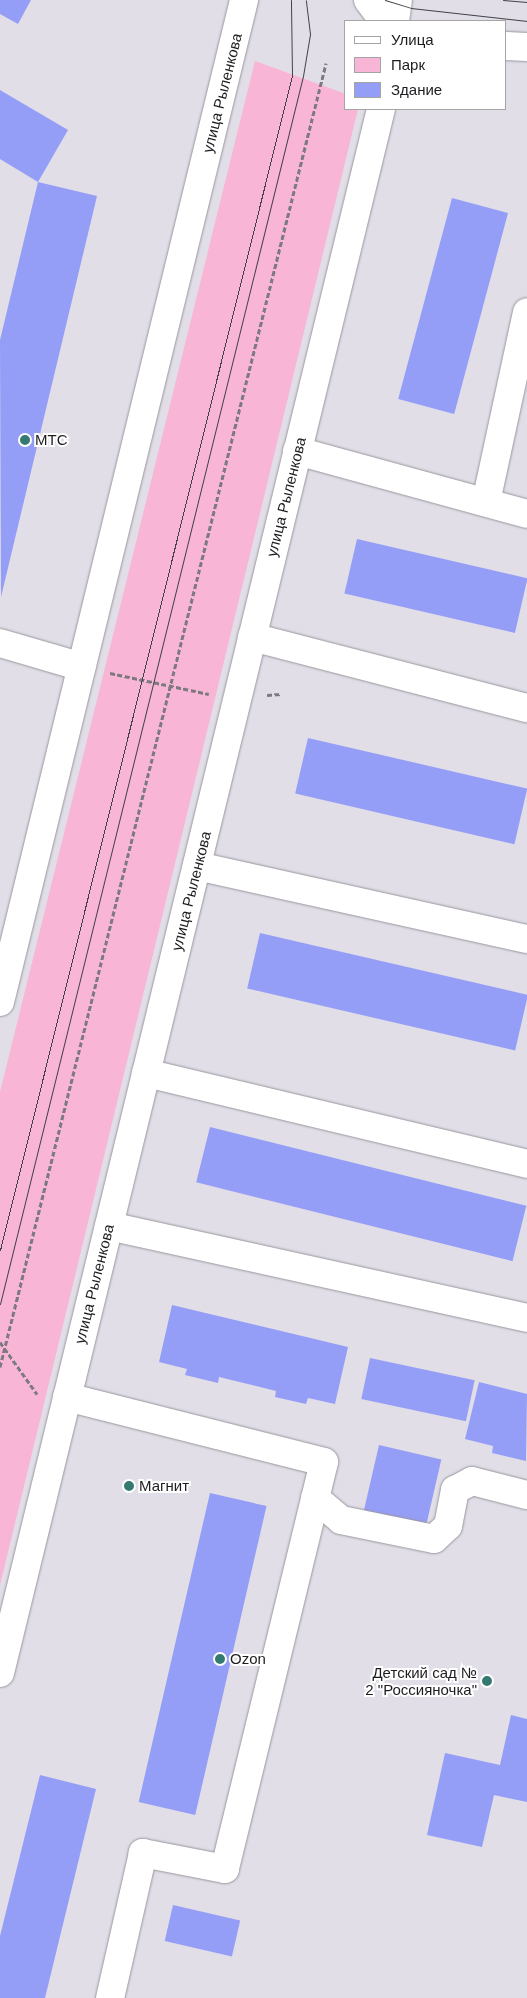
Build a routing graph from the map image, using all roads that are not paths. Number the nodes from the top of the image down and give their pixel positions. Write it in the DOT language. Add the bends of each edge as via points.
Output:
graph roads {
  1 [pos="244,0"];
  2 [pos="368,0"];
  3 [pos="398,0"];
  4 [pos="383,20"];
  5 [pos="395,20"];
  6 [pos="507,46"];
  7 [pos="527,47"];
  8 [pos="381,110"];
  9 [pos="527,312"];
  10 [pos="297,451"];
  11 [pos="486,502"];
  12 [pos="527,514"];
  13 [pos="252,636"];
  14 [pos="0,643"];
  15 [pos="82,668"];
  16 [pos="527,708"];
  17 [pos="196,866"];
  18 [pos="527,939"];
  19 [pos="0,1002"];
  20 [pos="146,1073"];
  21 [pos="527,1164"];
  22 [pos="109,1226"];
  23 [pos="527,1318"];
  24 [pos="67,1397"];
  25 [pos="527,1496"];
  26 [pos="315,1498"];
  27 [pos="0,1673"];
  28 [pos="110,1998"];
  1 -- 15 [label="main road, улица Рыленкова"];
  2 -- 4 [label="main road"];
  3 -- 5 [label="main road"];
  6 -- 7 [label="main road"];
  8 -- 10 [label="main road, улица Рыленкова"];
  9 -- 11 [label="main road"];
  10 -- 11 [label="main road"];
  10 -- 13 [label="main road, улица Рыленкова"];
  11 -- 12 [label="main road"];
  13 -- 16 [label="main road"];
  13 -- 17 [label="main road, улица Рыленкова"];
  14 -- 15 [label="main road"];
  15 -- 19 [label="main road, улица Рыленкова"];
  17 -- 18 [label="main road"];
  17 -- 20 [label="main road, улица Рыленкова"];
  20 -- 21 [label="main road"];
  20 -- 22 [label="main road, улица Рыленкова"];
  22 -- 23 [label="main road"];
  22 -- 24 [label="main road, улица Рыленкова"];
  24 -- 26 [label="main road" via="324,1462"];
  24 -- 27 [label="main road, улица Рыленкова"];
  25 -- 26 [label="main road" via="472,1480 455,1490 448,1526 434,1539 341,1520"];
  26 -- 28 [label="main road" via="225,1869 143,1853"];
}
